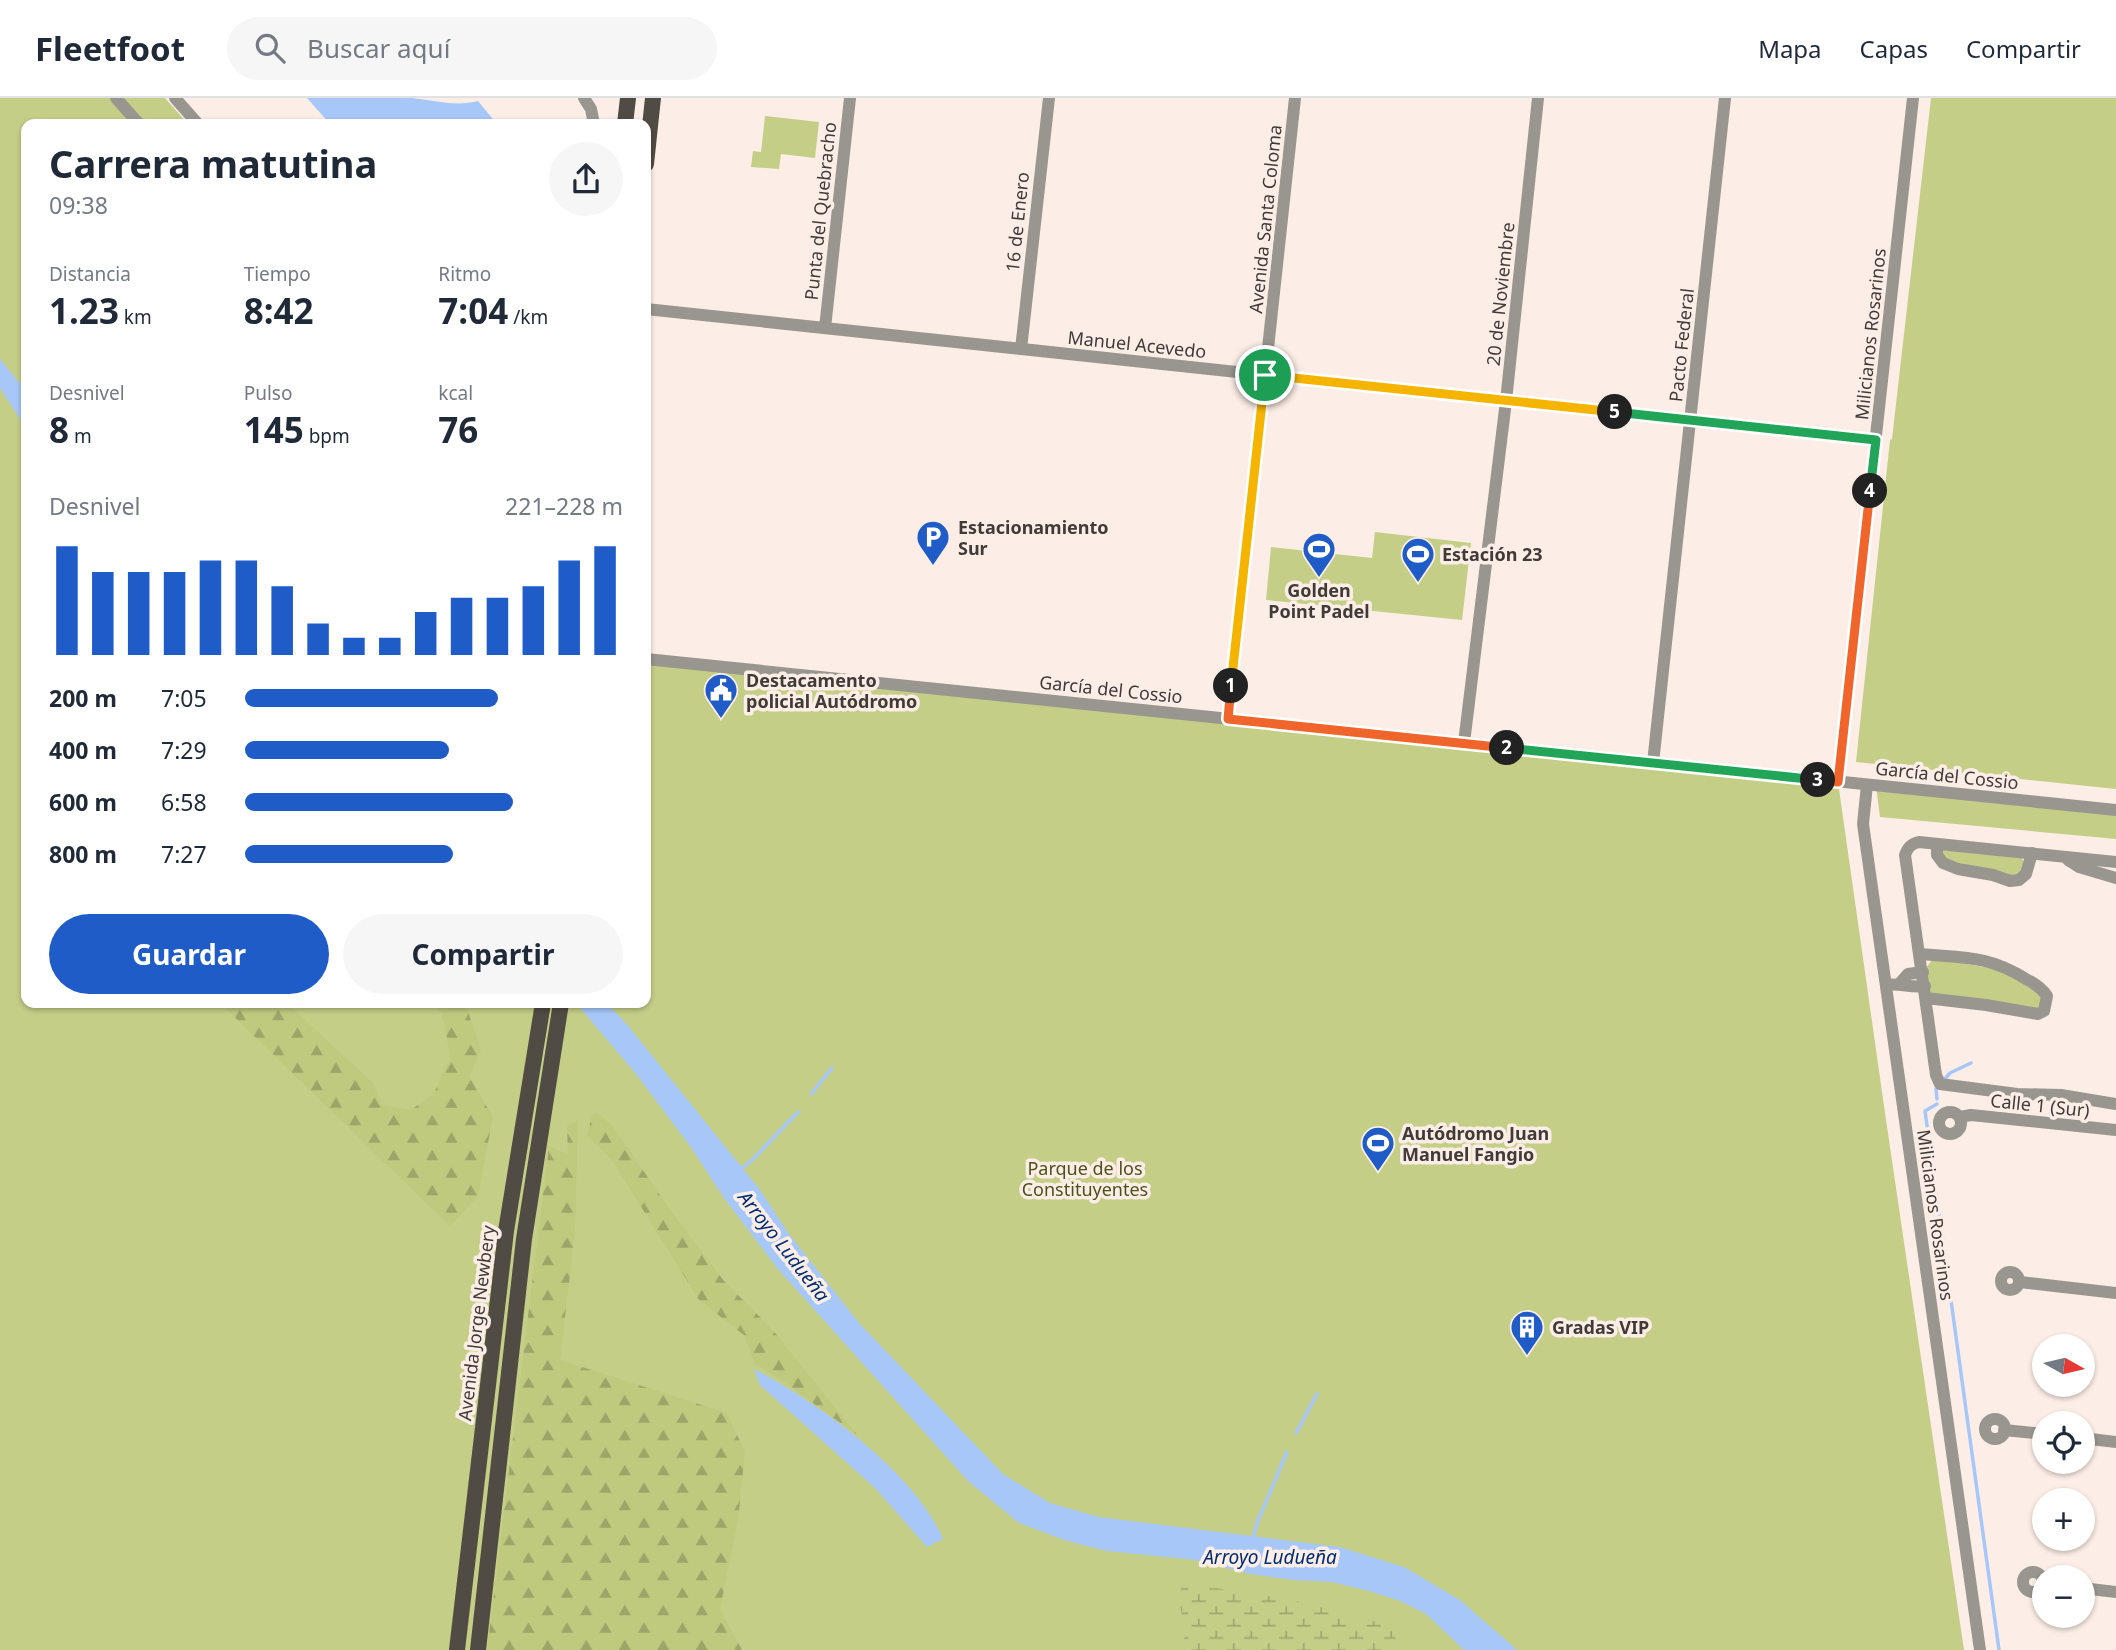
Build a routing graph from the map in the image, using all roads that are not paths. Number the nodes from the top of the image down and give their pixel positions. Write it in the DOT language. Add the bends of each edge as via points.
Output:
graph roads {
  1 [pos="116,98"];
  2 [pos="175,98"];
  3 [pos="584,98"];
  4 [pos="628,98"];
  5 [pos="653,98"];
  6 [pos="850,98"];
  7 [pos="1048,98"];
  8 [pos="1295,98"];
  9 [pos="1538,98"];
  10 [pos="1725,98"];
  11 [pos="1913,98"];
  12 [pos="135,119"];
  13 [pos="194,119"];
  14 [pos="593,119"];
  15 [pos="626,119"];
  16 [pos="651,119"];
  17 [pos="651,310"];
  18 [pos="825,328"];
  19 [pos="1021,349"];
  20 [pos="1265,375"];
  21 [pos="1506,401"];
  22 [pos="1690,420"];
  23 [pos="1876,440"];
  24 [pos="651,660"];
  25 [pos="1228,719"];
  26 [pos="1464,743"];
  27 [pos="1653,763"];
  28 [pos="1838,782"];
  29 [pos="1867,785"];
  30 [pos="2116,810"];
  31 [pos="1937,844"];
  32 [pos="2032,853"];
  33 [pos="2062,856"];
  34 [pos="2116,862"];
  35 [pos="2116,878"];
  36 [pos="1921,954"];
  37 [pos="1923,972"];
  38 [pos="1900,983"];
  39 [pos="1886,985"];
  40 [pos="1926,992"];
  41 [pos="541,1008"];
  42 [pos="560,1009"];
  43 [pos="2116,1104"];
  44 [pos="1960,1117"];
  45 [pos="2116,1130"];
  46 [pos="2020,1282"];
  47 [pos="2116,1293"];
  48 [pos="2004,1430"];
  49 [pos="2032,1433"];
  50 [pos="2095,1440"];
  51 [pos="2116,1442"];
  52 [pos="2095,1590"];
  53 [pos="2116,1592"];
  54 [pos="457,1650"];
  55 [pos="478,1650"];
  56 [pos="1980,1650"];
  1 -- 12 [label="street"];
  2 -- 13 [label="street"];
  3 -- 14 [label="street"];
  4 -- 15 [label="main road"];
  5 -- 16 [label="main road"];
  6 -- 18 [label="street, Punta del Quebracho"];
  7 -- 19 [label="street, 16 de Enero"];
  8 -- 20 [label="street, Avenida Santa Coloma"];
  9 -- 21 [label="street, 20 de Noviembre"];
  10 -- 22 [label="street, Pacto Federal"];
  11 -- 23 [label="street, Milicianos Rosarinos"];
  17 -- 18 [label="street, Manuel Acevedo"];
  18 -- 19 [label="street, Manuel Acevedo"];
  19 -- 20 [label="street, Manuel Acevedo"];
  20 -- 21 [label="street, Manuel Acevedo"];
  20 -- 25 [label="street, Avenida Santa Coloma"];
  21 -- 22 [label="street, Manuel Acevedo"];
  21 -- 26 [label="street, 20 de Noviembre"];
  22 -- 23 [label="street, Manuel Acevedo"];
  22 -- 27 [label="street, Pacto Federal"];
  23 -- 28 [label="street, Milicianos Rosarinos"];
  24 -- 25 [label="street, García del Cossio"];
  25 -- 26 [label="street, García del Cossio"];
  26 -- 27 [label="street, García del Cossio"];
  27 -- 28 [label="street, García del Cossio"];
  28 -- 29 [label="street, García del Cossio"];
  29 -- 30 [label="street, García del Cossio"];
  29 -- 39 [label="street, Milicianos Rosarinos" via="1863,824"];
  31 -- 32 [label="street"];
  31 -- 32 [label="street" via="1943,863 2010,881 2026,874"];
  31 -- 36 [label="street" via="1913,844 1905,855"];
  32 -- 33 [label="street"];
  33 -- 34 [label="street"];
  33 -- 35 [label="street" via="2079,867"];
  36 -- 37 [label="street"];
  36 -- 40 [label="street" via="1996,962 2047,996 2038,1014"];
  37 -- 38 [label="street" via="1908,974"];
  37 -- 40 [label="street"];
  38 -- 39 [label="street"];
  38 -- 40 [label="street"];
  39 -- 56 [label="street, Milicianos Rosarinos"];
  40 -- 43 [label="street" via="1940,1084"];
  41 -- 54 [label="main road, Avenida Jorge Newbery" via="506,1231"];
  42 -- 55 [label="main road" via="524,1239"];
  44 -- 45 [label="street, Calle 1 (Sur)"];
  46 -- 47 [label="street"];
  48 -- 49 [label="street"];
  50 -- 51 [label="street"];
  52 -- 53 [label="street"];
}
